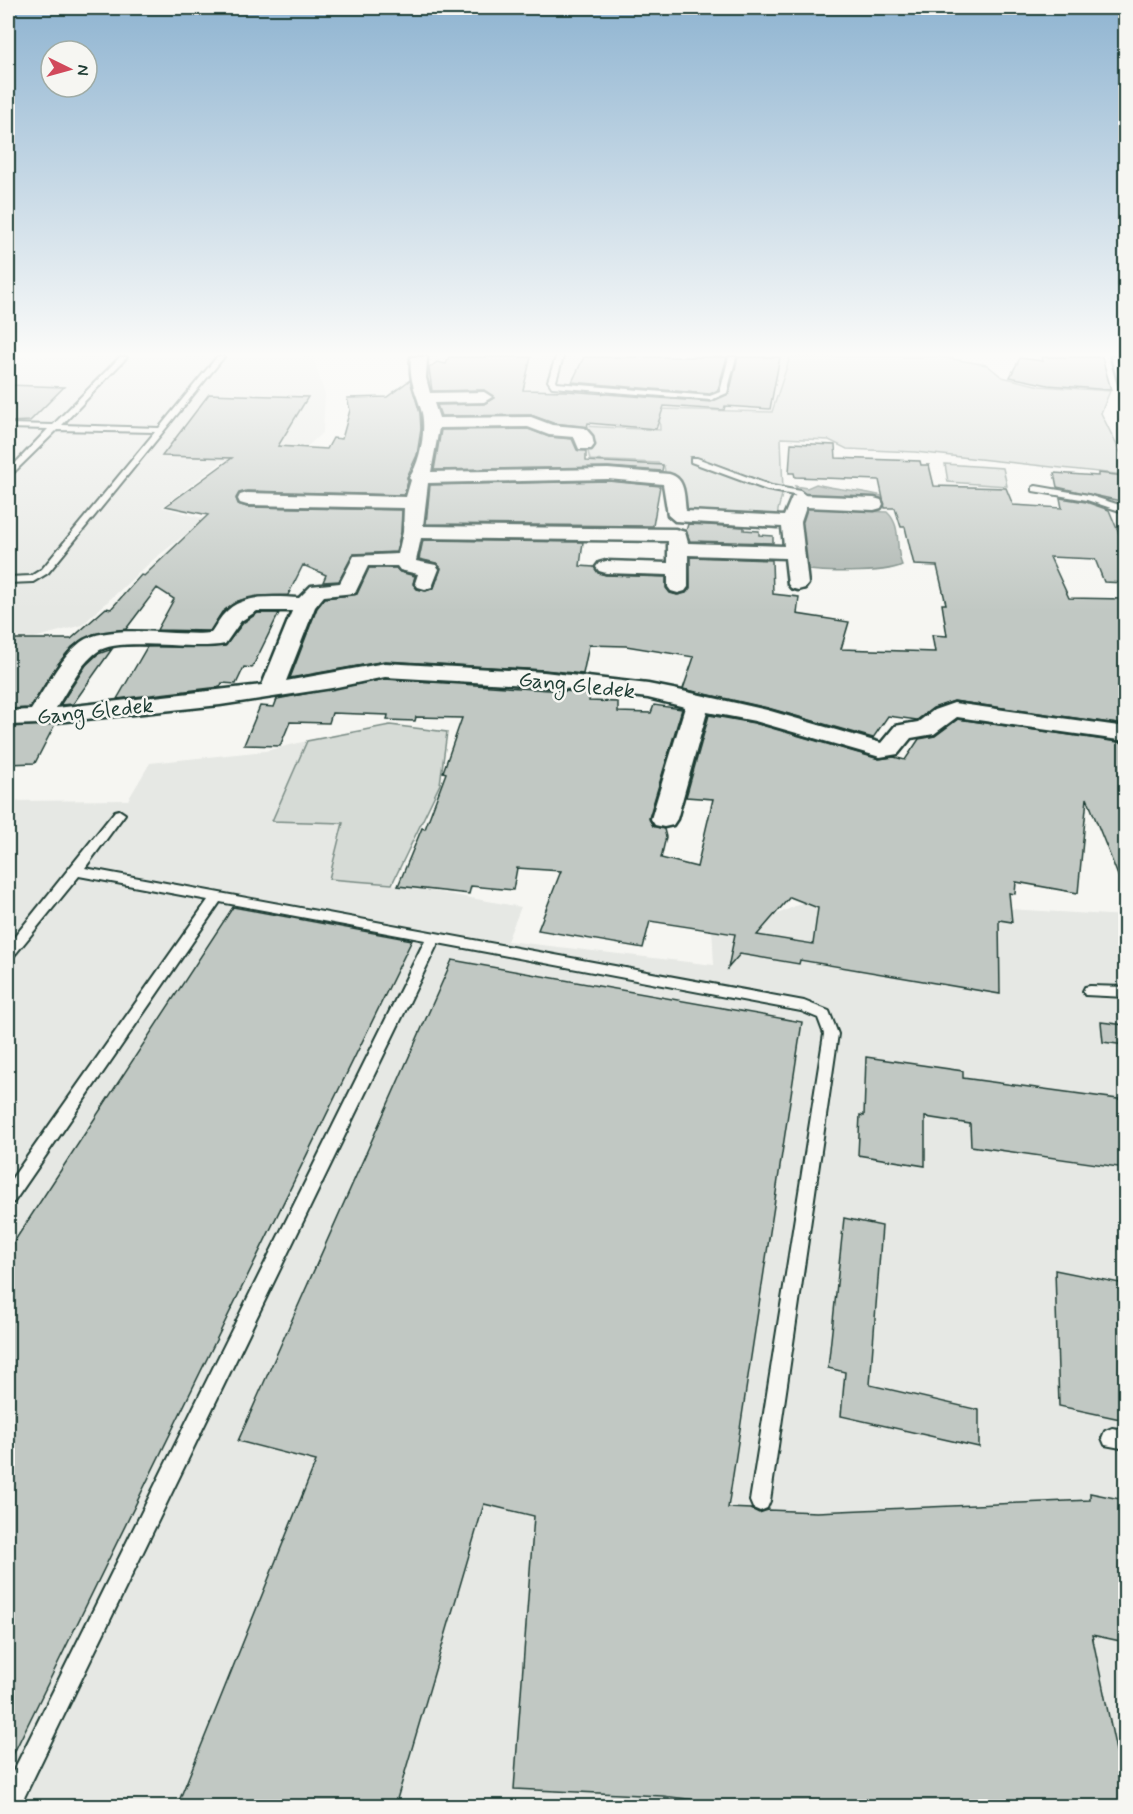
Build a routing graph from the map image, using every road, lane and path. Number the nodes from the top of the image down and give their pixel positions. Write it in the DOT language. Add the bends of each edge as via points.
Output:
graph roads {
  1 [pos="41,442"];
  2 [pos="150,442"];
  3 [pos="429,442"];
  4 [pos="584,442"];
  5 [pos="585,445"];
  6 [pos="694,460"];
  7 [pos="8,475"];
  8 [pos="418,478"];
  9 [pos="1036,489"];
  10 [pos="247,500"];
  11 [pos="806,500"];
  12 [pos="414,503"];
  13 [pos="874,504"];
  14 [pos="1125,510"];
  15 [pos="791,522"];
  16 [pos="413,532"];
  17 [pos="793,552"];
  18 [pos="406,560"];
  19 [pos="606,567"];
  20 [pos="678,568"];
  21 [pos="8,580"];
  22 [pos="425,583"];
  23 [pos="798,584"];
  24 [pos="305,605"];
  25 [pos="271,691"];
  26 [pos="698,704"];
  27 [pos="38,717"];
  28 [pos="8,718"];
  29 [pos="1125,734"];
  30 [pos="119,814"];
  31 [pos="664,819"];
  32 [pos="76,871"];
  33 [pos="218,897"];
  34 [pos="434,936"];
  35 [pos="8,954"];
  36 [pos="1090,991"];
  37 [pos="1125,992"];
  38 [pos="8,1197"];
  39 [pos="760,1500"];
  40 [pos="8,1806"];
  1 -- 7 [label="lane"];
  2 -- 21 [label="lane" via="39,577"];
  3 -- 8 [label="street"];
  4 -- 5 [label="street"];
  6 -- 11 [label="lane" via="770,488 797,493"];
  8 -- 12 [label="street"];
  8 -- 15 [label="street" via="608,474 669,479 677,515 682,517"];
  9 -- 14 [label="lane" via="1088,498"];
  10 -- 12 [label="street"];
  11 -- 13 [label="street"];
  11 -- 15 [label="street" via="796,504"];
  12 -- 16 [label="street"];
  15 -- 17 [label="street"];
  16 -- 18 [label="street"];
  16 -- 20 [label="street" via="675,534"];
  17 -- 20 [label="street"];
  17 -- 23 [label="street"];
  18 -- 22 [label="street" via="407,566 429,569"];
  18 -- 24 [label="street" via="361,560 348,589 318,590"];
  19 -- 20 [label="street"];
  24 -- 25 [label="street"];
  24 -- 27 [label="street" via="242,608 222,635 212,640 127,639 93,644"];
  25 -- 26 [label="street, Gang Gledek" via="386,670 413,670 621,687"];
  25 -- 27 [label="street, Gang Gledek"];
  26 -- 29 [label="street, Gang Gledek" via="759,715 880,750 889,749 904,731 925,729 954,710"];
  26 -- 31 [label="street"];
  27 -- 28 [label="street, Gang Gledek"];
  30 -- 32 [label="lane"];
  32 -- 33 [label="lane"];
  32 -- 35 [label="lane"];
  33 -- 34 [label="lane"];
  33 -- 38 [label="lane"];
  34 -- 39 [label="lane" via="804,1006 824,1016 831,1034"];
  34 -- 40 [label="lane"];
  36 -- 37 [label="lane"];
}
